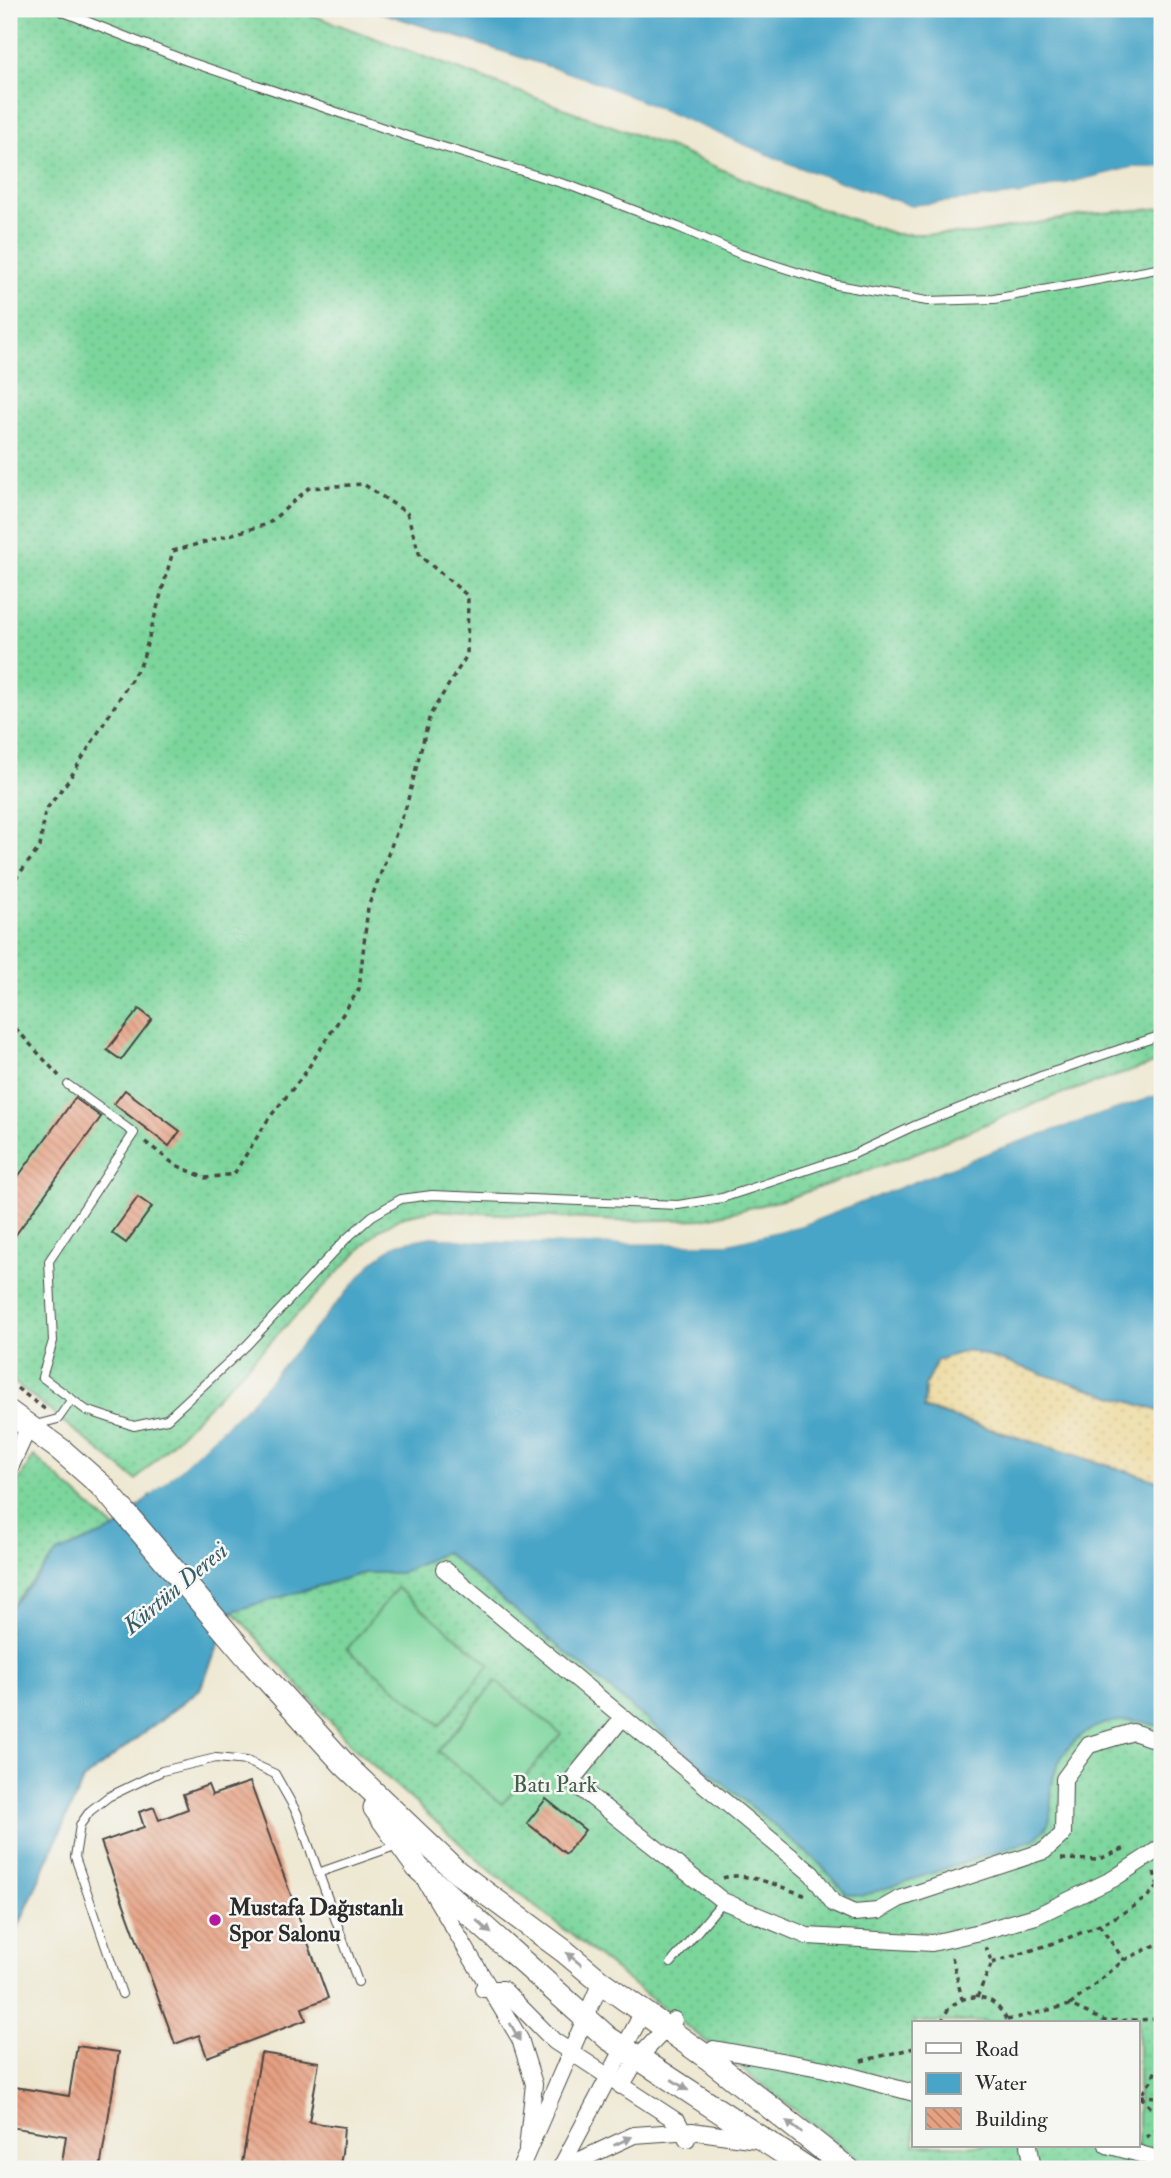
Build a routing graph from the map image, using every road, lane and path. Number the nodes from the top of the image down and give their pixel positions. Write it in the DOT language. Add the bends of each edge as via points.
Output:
graph roads {
  1 [pos="56,9"];
  2 [pos="1162,268"];
  3 [pos="9,887"];
  4 [pos="9,1021"];
  5 [pos="1162,1035"];
  6 [pos="68,1085"];
  7 [pos="134,1133"];
  8 [pos="72,1399"];
  9 [pos="9,1412"];
  10 [pos="29,1426"];
  11 [pos="9,1471"];
  12 [pos="444,1569"];
  13 [pos="623,1717"];
  14 [pos="1162,1742"];
  15 [pos="345,1765"];
  16 [pos="401,1844"];
  17 [pos="1132,1845"];
  18 [pos="1162,1847"];
  19 [pos="1044,1851"];
  20 [pos="418,1868"];
  21 [pos="318,1873"];
  22 [pos="818,1882"];
  23 [pos="1162,1885"];
  24 [pos="706,1888"];
  25 [pos="723,1901"];
  26 [pos="1098,1925"];
  27 [pos="980,1931"];
  28 [pos="1162,1942"];
  29 [pos="1124,1960"];
  30 [pos="671,1963"];
  31 [pos="992,1963"];
  32 [pos="358,1982"];
  33 [pos="601,1982"];
  34 [pos="484,1989"];
  35 [pos="122,1994"];
  36 [pos="977,1997"];
  37 [pos="1070,2005"];
  38 [pos="643,2012"];
  39 [pos="584,2016"];
  40 [pos="1162,2019"];
  41 [pos="943,2021"];
  42 [pos="1007,2021"];
  43 [pos="670,2024"];
  44 [pos="912,2048"];
  45 [pos="569,2051"];
  46 [pos="631,2053"];
  47 [pos="708,2059"];
  48 [pos="1162,2066"];
  49 [pos="825,2069"];
  50 [pos="615,2082"];
  51 [pos="912,2092"];
  52 [pos="1140,2096"];
  53 [pos="1162,2097"];
  54 [pos="1162,2120"];
  55 [pos="1162,2127"];
  56 [pos="685,2135"];
  57 [pos="1140,2140"];
  58 [pos="766,2141"];
  59 [pos="1029,2146"];
  60 [pos="1111,2146"];
  61 [pos="527,2148"];
  62 [pos="1162,2160"];
  63 [pos="520,2169"];
  64 [pos="560,2169"];
  65 [pos="808,2169"];
  66 [pos="848,2169"];
  67 [pos="1032,2169"];
  1 -- 2 [label="lane" via="187,61 571,186 740,254 837,285 927,301 994,299"];
  3 -- 7 [label="path" via="40,847 45,811 142,662 173,551 268,524 309,488 363,484 407,513 420,556 468,596 467,654 430,715 406,807 368,907 359,989 234,1174 205,1178 174,1164"];
  4 -- 6 [label="path"];
  5 -- 8 [label="lane" via="1041,1076 852,1155 722,1198 678,1205 432,1195 401,1199 346,1239 247,1345 167,1419 134,1426 86,1410"];
  6 -- 7 [label="lane"];
  7 -- 8 [label="lane" via="49,1261 53,1341 42,1377"];
  8 -- 10 [label="lane" via="58,1419"];
  9 -- 10 [label="main road"];
  10 -- 11 [label="street"];
  10 -- 15 [label="main road" via="103,1487"];
  12 -- 13 [label="street"];
  13 -- 22 [label="street"];
  13 -- 24 [label="street" via="570,1781"];
  14 -- 19 [label="street" via="1133,1732 1089,1745 1064,1779 1063,1834"];
  15 -- 16 [label="main road"];
  33 -- 15 [label="main road, one-way" via="457,1872"];
  16 -- 20 [label="main road"];
  16 -- 21 [label="lane"];
  17 -- 19 [label="path" via="1097,1860 1057,1858"];
  18 -- 27 [label="street" via="1113,1879 1047,1910"];
  19 -- 22 [label="street" via="899,1899 878,1911 854,1913 834,1904"];
  20 -- 34 [label="street"];
  20 -- 39 [label="main road, one-way"];
  21 -- 32 [label="lane"];
  21 -- 35 [label="lane" via="297,1813 275,1774 247,1761 216,1758 176,1768 108,1797 80,1825 75,1857"];
  22 -- 24 [label="path" via="809,1897 749,1877 727,1876"];
  23 -- 26 [label="path" via="1145,1900"];
  24 -- 25 [label="street"];
  25 -- 27 [label="street" via="807,1936 932,1943"];
  25 -- 30 [label="lane"];
  26 -- 29 [label="path"];
  26 -- 31 [label="path"];
  27 -- 31 [label="path"];
  28 -- 29 [label="path"];
  29 -- 37 [label="path"];
  31 -- 36 [label="path"];
  33 -- 38 [label="main road"];
  33 -- 39 [label="street"];
  34 -- 45 [label="street" via="503,1989"];
  34 -- 61 [label="street, one-way" via="520,2039 534,2084"];
  36 -- 41 [label="path" via="952,2006"];
  36 -- 42 [label="path" via="996,2004"];
  37 -- 40 [label="path" via="1105,2021"];
  37 -- 42 [label="path"];
  38 -- 43 [label="main road"];
  38 -- 46 [label="street"];
  39 -- 45 [label="street"];
  39 -- 46 [label="main road"];
  43 -- 46 [label="street"];
  43 -- 47 [label="main road"];
  44 -- 49 [label="path"];
  45 -- 50 [label="street"];
  45 -- 61 [label="street"];
  46 -- 50 [label="street"];
  46 -- 58 [label="main road, one-way"];
  47 -- 49 [label="street" via="714,2049"];
  66 -- 47 [label="main road, one-way"];
  48 -- 52 [label="path"];
  49 -- 51 [label="street"];
  50 -- 56 [label="street" via="678,2122"];
  50 -- 64 [label="street"];
  52 -- 53 [label="path"];
  52 -- 54 [label="path"];
  55 -- 57 [label="path"];
  56 -- 58 [label="street" via="716,2133"];
  64 -- 56 [label="street, one-way" via="634,2135"];
  58 -- 65 [label="main road"];
  59 -- 67 [label="street"];
  60 -- 62 [label="street"];
  61 -- 63 [label="street"];
}
